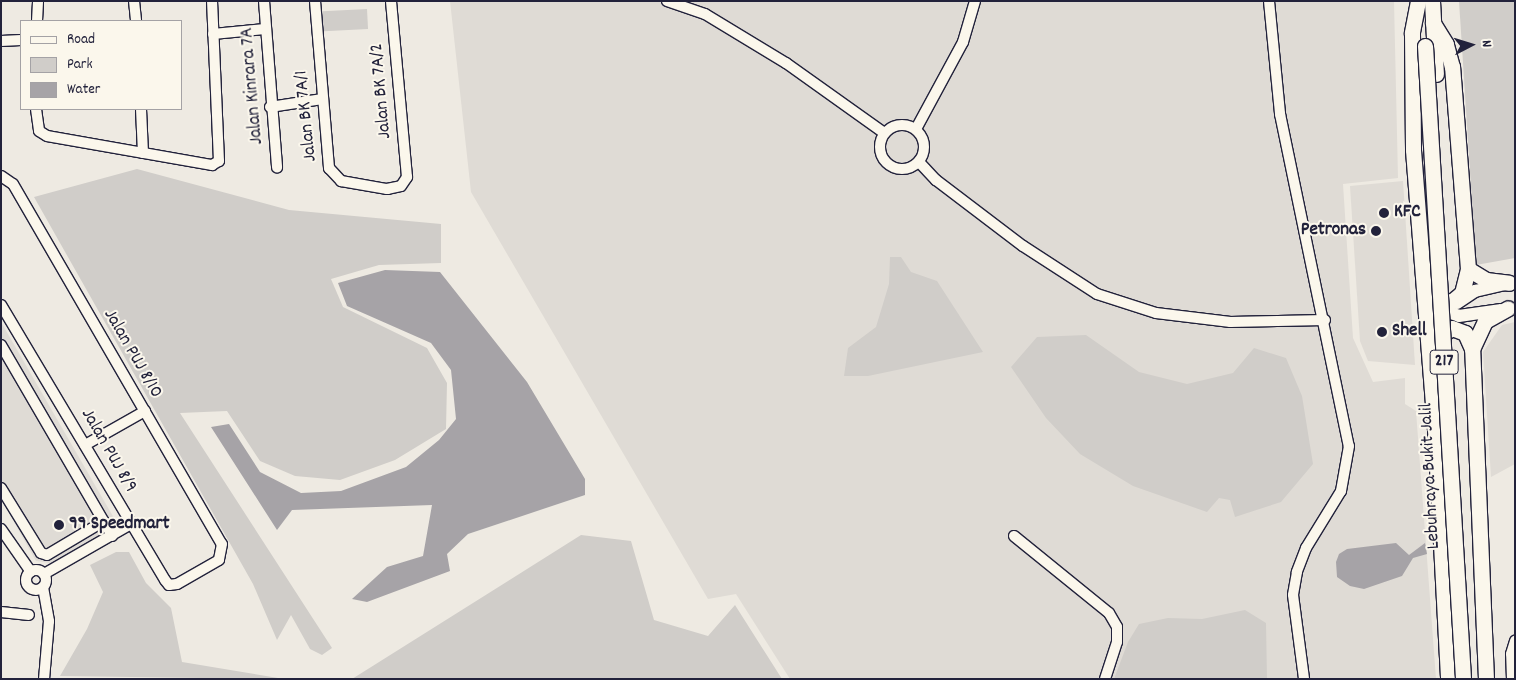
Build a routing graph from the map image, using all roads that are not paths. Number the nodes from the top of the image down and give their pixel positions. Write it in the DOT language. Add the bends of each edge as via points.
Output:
graph roads {
  1 [pos="38,1"];
  2 [pos="134,1"];
  3 [pos="212,1"];
  4 [pos="264,1"];
  5 [pos="315,1"];
  6 [pos="391,1"];
  7 [pos="668,1"];
  8 [pos="975,1"];
  9 [pos="1269,1"];
  10 [pos="1418,1"];
  11 [pos="1422,1"];
  12 [pos="1432,1"];
  13 [pos="37,20"];
  14 [pos="136,20"];
  15 [pos="1433,22"];
  16 [pos="266,29"];
  17 [pos="213,34"];
  18 [pos="20,40"];
  19 [pos="1,41"];
  20 [pos="322,99"];
  21 [pos="270,107"];
  22 [pos="36,110"];
  23 [pos="141,110"];
  24 [pos="916,129"];
  25 [pos="884,133"];
  26 [pos="143,153"];
  27 [pos="919,162"];
  28 [pos="277,167"];
  29 [pos="2,176"];
  30 [pos="407,177"];
  31 [pos="1468,269"];
  32 [pos="1512,283"];
  33 [pos="1422,289"];
  34 [pos="1475,291"];
  35 [pos="1,305"];
  36 [pos="1511,307"];
  37 [pos="1445,311"];
  38 [pos="1480,314"];
  39 [pos="1325,320"];
  40 [pos="1424,326"];
  41 [pos="1,345"];
  42 [pos="1472,349"];
  43 [pos="1426,350"];
  44 [pos="145,411"];
  45 [pos="85,446"];
  46 [pos="1,488"];
  47 [pos="104,521"];
  48 [pos="131,524"];
  49 [pos="1,529"];
  50 [pos="112,536"];
  51 [pos="1014,536"];
  52 [pos="222,554"];
  53 [pos="31,572"];
  54 [pos="44,574"];
  55 [pos="43,587"];
  56 [pos="1,612"];
  57 [pos="29,614"];
  58 [pos="1515,641"];
  59 [pos="44,679"];
  60 [pos="1105,679"];
  61 [pos="1304,679"];
  62 [pos="1448,679"];
  63 [pos="1463,679"];
  64 [pos="1472,679"];
  65 [pos="1486,679"];
  66 [pos="1512,679"];
  1 -- 13 [label="street"];
  2 -- 14 [label="street"];
  3 -- 17 [label="street"];
  4 -- 16 [label="street, Jalan Kinrara 7A"];
  5 -- 20 [label="street, Jalan BK 7A/1"];
  6 -- 30 [label="street, Jalan BK 7A/2"];
  7 -- 25 [label="street" via="705,14 786,63"];
  8 -- 24 [label="street" via="963,42"];
  9 -- 39 [label="street" via="1280,114"];
  10 -- 33 [label="highway" via="1412,33 1413,150"];
  11 -- 63 [label="highway, Lebuhraya Bukit Jalil / 217, bridge"];
  12 -- 15 [label="highway, Lebuhraya Bukit Jalil / 217"];
  15 -- 31 [label="highway" via="1446,44 1452,67"];
  15 -- 64 [label="highway, Lebuhraya Bukit Jalil / 217"];
  16 -- 17 [label="street"];
  16 -- 21 [label="street, Jalan Kinrara 7A"];
  17 -- 26 [label="street" via="219,161 212,165"];
  18 -- 19 [label="street"];
  20 -- 21 [label="street"];
  20 -- 30 [label="street, Jalan BK 7A/1" via="328,158 335,177 356,185 387,189 401,186"];
  21 -- 28 [label="street, Jalan Kinrara 7A"];
  22 -- 26 [label="street" via="39,131 47,136"];
  23 -- 26 [label="street"];
  24 -- 25 [label="street" via="903,124"];
  24 -- 27 [label="street" via="924,141"];
  25 -- 27 [label="street" via="880,147 885,162 906,169"];
  27 -- 39 [label="street" via="936,180 1023,246 1097,294 1156,313 1230,322"];
  29 -- 44 [label="street, Jalan PUJ 8/10" via="13,184"];
  31 -- 32 [label="highway" via="1486,280"];
  31 -- 33 [label="highway" via="1462,293 1451,302 1437,299"];
  32 -- 34 [label="main road"];
  33 -- 37 [label="main road" via="1429,306"];
  33 -- 40 [label="highway"];
  34 -- 37 [label="main road"];
  34 -- 38 [label="main road" via="1471,308"];
  35 -- 45 [label="street, Jalan PUJ 8/9"];
  36 -- 38 [label="main road"];
  36 -- 42 [label="highway" via="1485,321"];
  37 -- 38 [label="main road" via="1459,316"];
  37 -- 40 [label="main road"];
  39 -- 61 [label="street" via="1349,446 1340,491 1306,548 1297,572 1293,595"];
  40 -- 43 [label="highway"];
  41 -- 47 [label="street"];
  42 -- 43 [label="highway" via="1465,333 1452,328 1438,335"];
  42 -- 65 [label="highway"];
  43 -- 62 [label="highway" via="1435,429"];
  44 -- 45 [label="street"];
  44 -- 52 [label="street, Jalan PUJ 8/10" via="222,544"];
  45 -- 48 [label="street, Jalan PUJ 8/9"];
  46 -- 47 [label="street" via="42,554 47,555"];
  47 -- 50 [label="street"];
  48 -- 50 [label="street"];
  48 -- 52 [label="street, Jalan PUJ 8/9" via="169,585 177,584 219,560"];
  49 -- 53 [label="street"];
  50 -- 54 [label="street"];
  51 -- 60 [label="street" via="1109,613 1117,627 1117,642"];
  53 -- 54 [label="street" via="36,570"];
  53 -- 55 [label="street" via="26,578 29,587 35,590"];
  54 -- 55 [label="street"];
  55 -- 59 [label="street" via="49,621"];
  56 -- 57 [label="street"];
  58 -- 66 [label="street" via="1511,654"];
}
